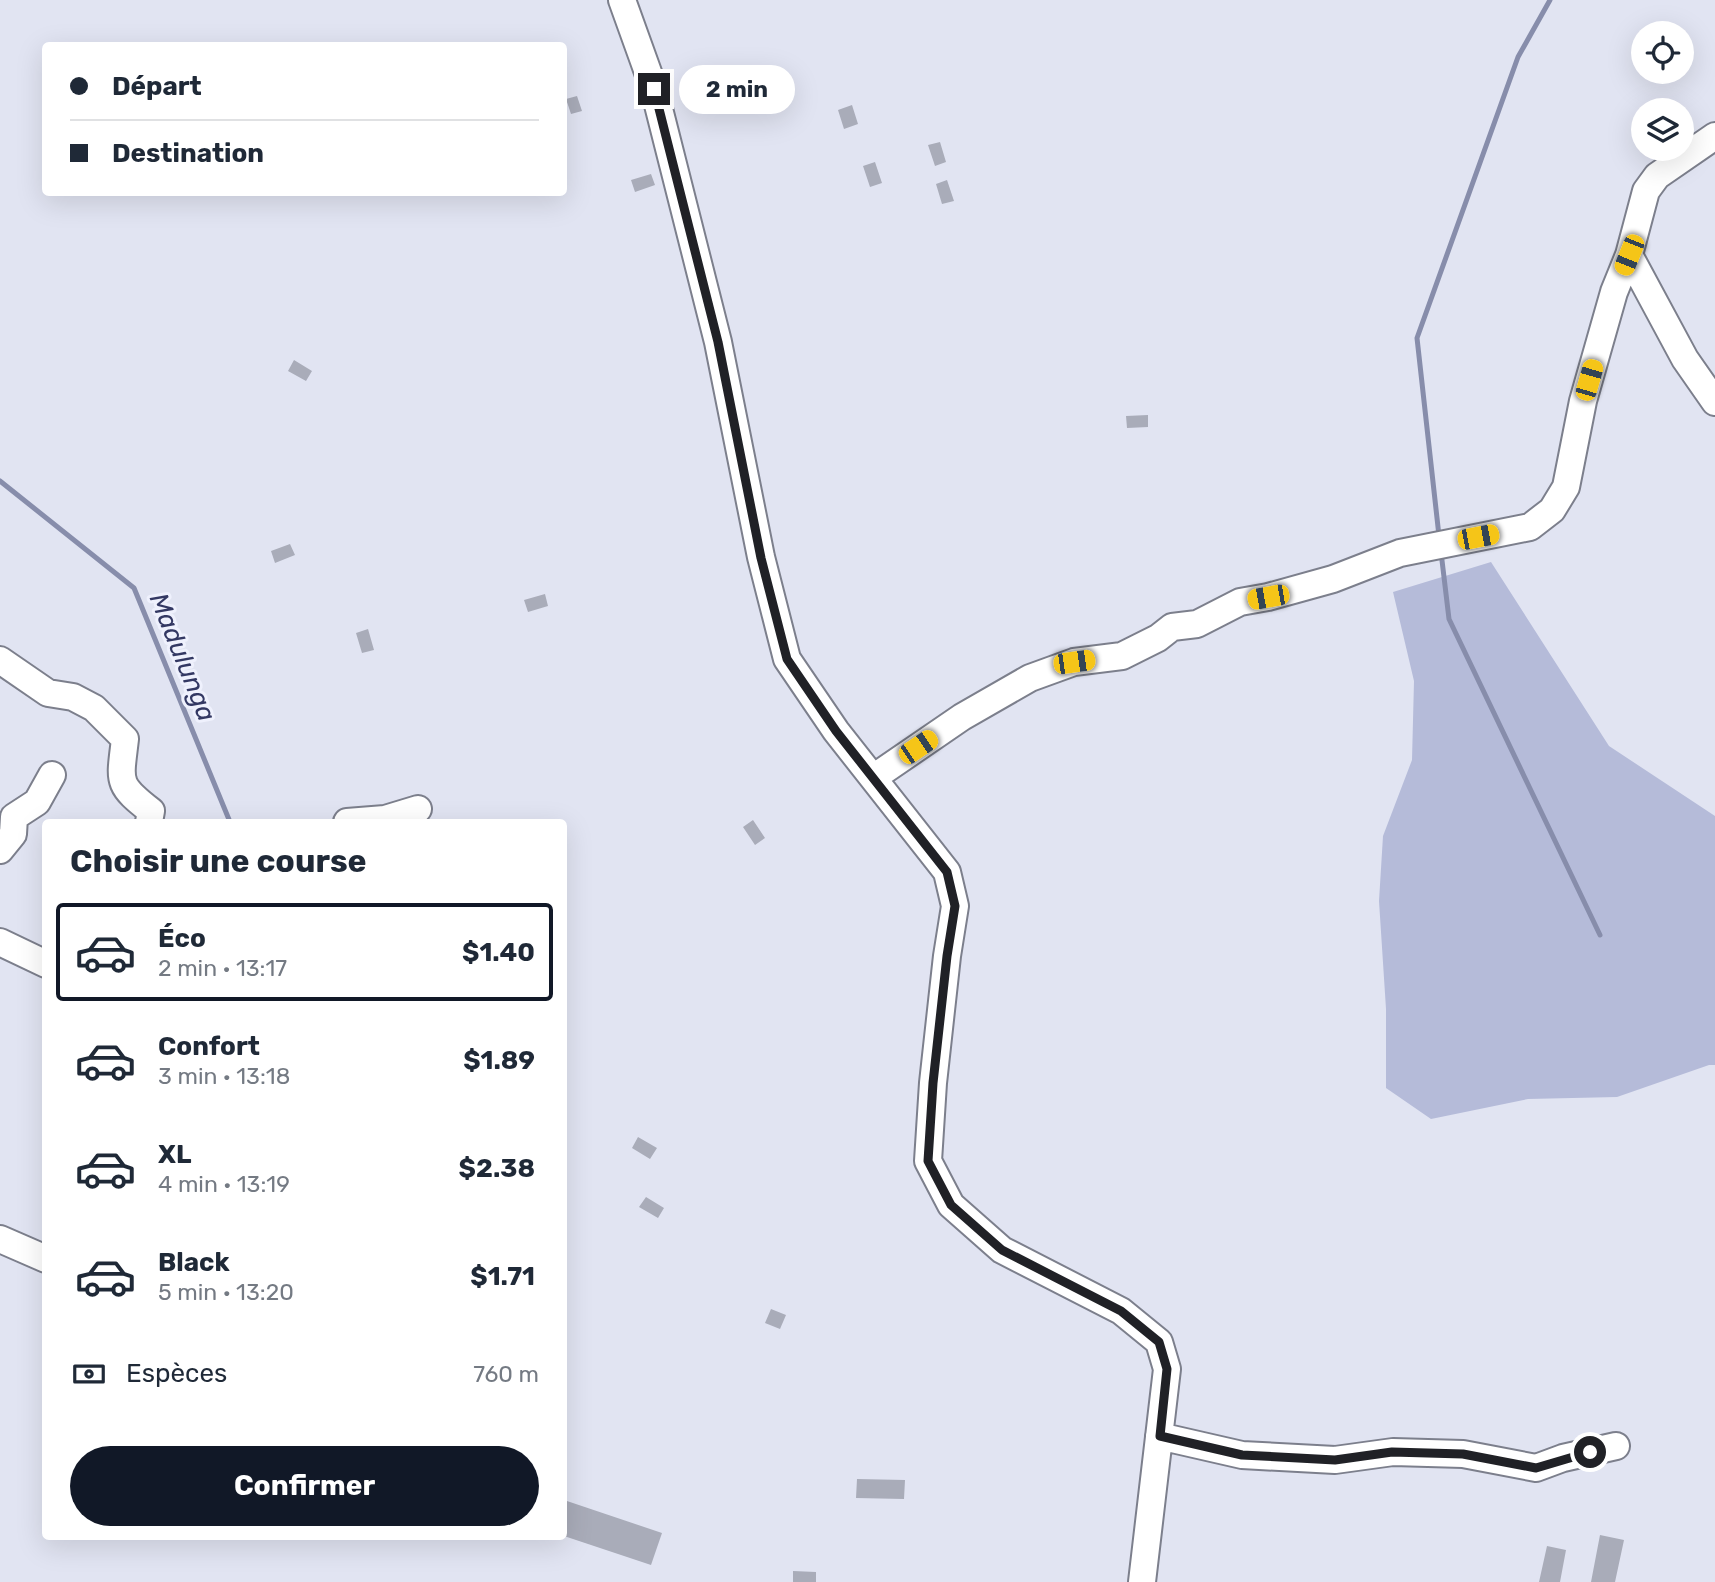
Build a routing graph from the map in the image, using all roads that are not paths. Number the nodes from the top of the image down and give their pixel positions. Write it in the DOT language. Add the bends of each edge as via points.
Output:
graph roads {
  1 [pos="622,0"];
  2 [pos="1715,136"];
  3 [pos="1629,255"];
  4 [pos="1715,402"];
  5 [pos="0,660"];
  6 [pos="52,775"];
  7 [pos="873,778"];
  8 [pos="418,809"];
  9 [pos="7,812"];
  10 [pos="150,819"];
  11 [pos="385,819"];
  12 [pos="0,850"];
  13 [pos="0,942"];
  14 [pos="42,962"];
  15 [pos="0,1239"];
  16 [pos="42,1257"];
  17 [pos="1160,1436"];
  18 [pos="1616,1446"];
  19 [pos="1142,1582"];
  1 -- 7 [label="street" via="654,89 715,328 761,558 787,659"];
  2 -- 3 [label="street" via="1657,176 1646,191"];
  3 -- 4 [label="street" via="1685,359"];
  3 -- 7 [label="street" via="1583,401 1566,487 1552,510 1530,527 1400,552 1333,579 1240,602 1197,624 1172,626 1122,656 1074,662 1030,678 962,717"];
  5 -- 10 [label="street" via="48,693 74,696 94,708 125,739 121,775 127,792 151,811"];
  6 -- 9 [label="street" via="37,802"];
  7 -- 17 [label="street" via="947,872 955,906 928,1161 951,1205 1002,1250 1121,1311 1159,1342 1167,1369"];
  8 -- 11 [label="street"];
  9 -- 12 [label="street" via="13,834"];
  13 -- 14 [label="street"];
  15 -- 16 [label="street"];
  17 -- 18 [label="street" via="1242,1455 1335,1460 1392,1452 1451,1454 1536,1468"];
  17 -- 19 [label="street"];
}
